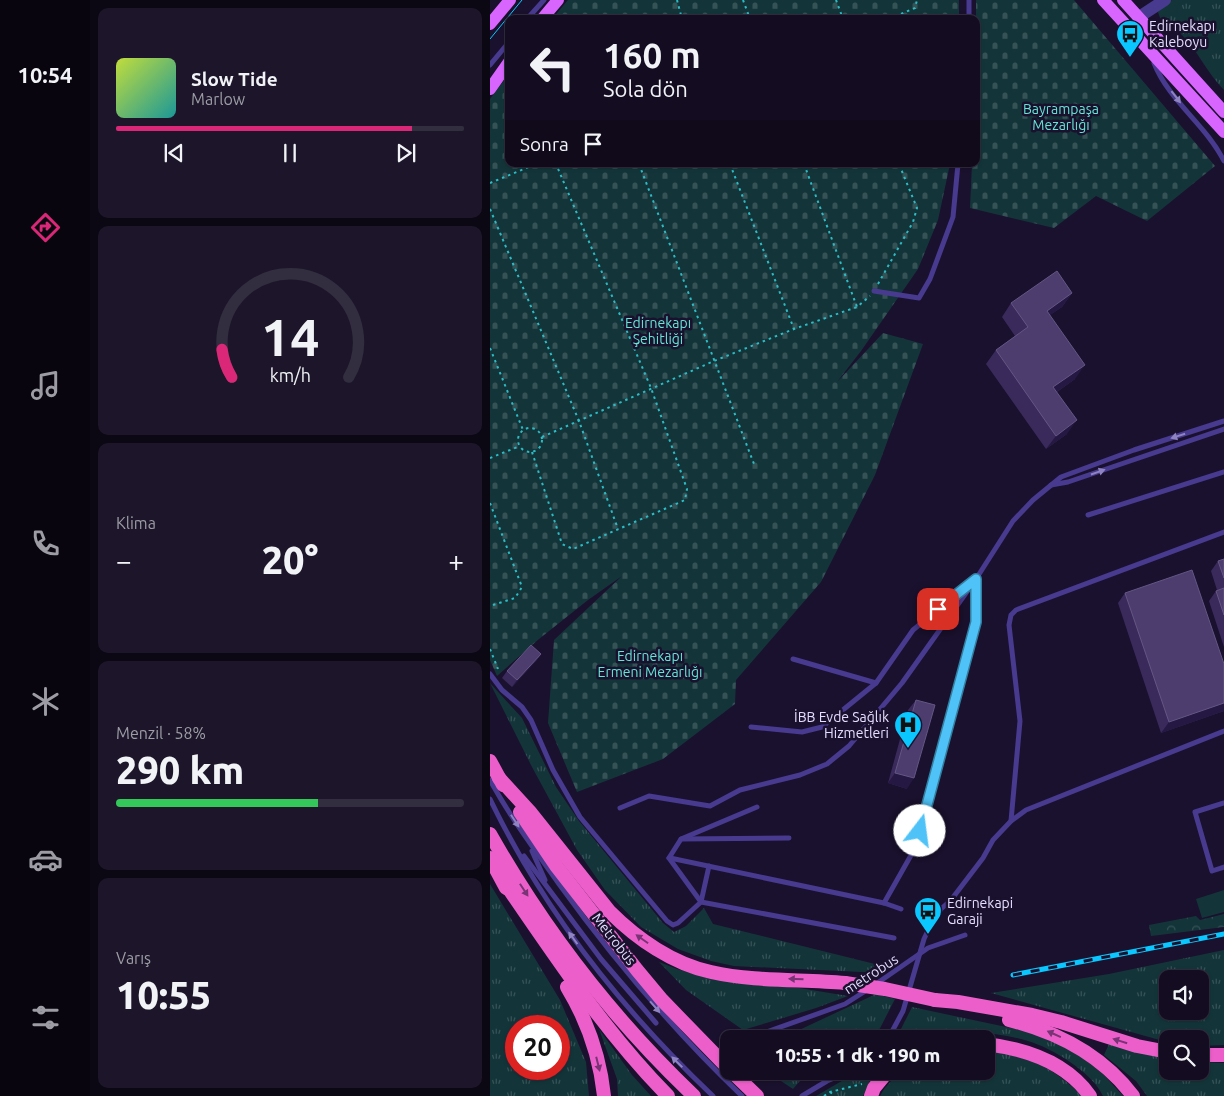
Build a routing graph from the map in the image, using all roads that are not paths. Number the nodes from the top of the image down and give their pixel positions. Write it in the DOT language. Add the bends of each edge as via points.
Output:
graph roads {
  1 [pos="510,0"];
  2 [pos="544,0"];
  3 [pos="558,0"];
  4 [pos="969,0"];
  5 [pos="1123,0"];
  6 [pos="1166,0"];
  7 [pos="1102,1"];
  8 [pos="531,15"];
  9 [pos="545,15"];
  10 [pos="969,15"];
  11 [pos="1139,17"];
  12 [pos="490,24"];
  13 [pos="505,47"];
  14 [pos="1152,55"];
  15 [pos="490,66"];
  16 [pos="505,68"];
  17 [pos="490,89"];
  18 [pos="1224,112"];
  19 [pos="1224,132"];
  20 [pos="1224,161"];
  21 [pos="958,167"];
  22 [pos="874,291"];
  23 [pos="1224,421"];
  24 [pos="1224,429"];
  25 [pos="1224,472"];
  26 [pos="1051,485"];
  27 [pos="1088,514"];
  28 [pos="1224,532"];
  29 [pos="976,579"];
  30 [pos="793,659"];
  31 [pos="490,674"];
  32 [pos="876,683"];
  33 [pos="751,727"];
  34 [pos="1224,730"];
  35 [pos="490,761"];
  36 [pos="495,779"];
  37 [pos="490,799"];
  38 [pos="1224,803"];
  39 [pos="757,806"];
  40 [pos="620,808"];
  41 [pos="1011,821"];
  42 [pos="490,834"];
  43 [pos="524,835"];
  44 [pos="789,838"];
  45 [pos="681,839"];
  46 [pos="516,846"];
  47 [pos="490,858"];
  48 [pos="669,858"];
  49 [pos="709,866"];
  50 [pos="1224,867"];
  51 [pos="502,879"];
  52 [pos="548,887"];
  53 [pos="701,902"];
  54 [pos="884,903"];
  55 [pos="901,909"];
  56 [pos="965,935"];
  57 [pos="894,938"];
  58 [pos="919,954"];
  59 [pos="935,1000"];
  60 [pos="656,1023"];
  61 [pos="772,1030"];
  62 [pos="893,1030"];
  63 [pos="995,1046"];
  64 [pos="1159,1050"];
  65 [pos="1209,1055"];
  66 [pos="1224,1055"];
  67 [pos="720,1059"];
  68 [pos="741,1080"];
  69 [pos="831,1080"];
  70 [pos="881,1080"];
  71 [pos="604,1096"];
  72 [pos="668,1096"];
  73 [pos="694,1096"];
  74 [pos="712,1096"];
  75 [pos="742,1096"];
  76 [pos="757,1096"];
  77 [pos="802,1096"];
  78 [pos="871,1096"];
  79 [pos="1090,1096"];
  80 [pos="1133,1096"];
  1 -- 12 [label="main road"];
  2 -- 8 [label="lane"];
  3 -- 9 [label="main road"];
  4 -- 10 [label="lane"];
  5 -- 11 [label="main road"];
  6 -- 11 [label="street"];
  7 -- 14 [label="main road"];
  11 -- 18 [label="main road"];
  13 -- 15 [label="lane"];
  14 -- 19 [label="main road"];
  14 -- 20 [label="lane, one-way" via="1164,81"];
  16 -- 17 [label="main road"];
  21 -- 22 [label="lane" via="953,217 930,279 919,298"];
  23 -- 26 [label="lane, one-way" via="1079,470"];
  26 -- 24 [label="lane, one-way"];
  25 -- 27 [label="lane"];
  26 -- 29 [label="lane" via="1013,521"];
  28 -- 41 [label="lane" via="1016,610 1011,615 1009,626 1020,721"];
  29 -- 32 [label="lane" via="913,630"];
  29 -- 40 [label="lane" via="902,683 849,746 827,764 800,775 740,790 710,806 649,796"];
  29 -- 54 [label="lane" via="976,622 914,850"];
  30 -- 32 [label="lane"];
  31 -- 53 [label="lane" via="502,690 522,707 580,817 667,921 673,925 678,923"];
  32 -- 33 [label="lane" via="822,728 802,732"];
  34 -- 41 [label="lane" via="1026,810"];
  35 -- 36 [label="highway"];
  36 -- 43 [label="lane, Metrobüs, one-way"];
  59 -- 36 [label="highway, one-way, bridge" via="845,983 709,972 660,951 610,912 531,813"];
  36 -- 67 [label="highway" via="637,970"];
  37 -- 46 [label="lane"];
  38 -- 50 [label="lane" via="1195,812 1212,871"];
  39 -- 45 [label="lane"];
  41 -- 58 [label="lane" via="941,909 924,938"];
  42 -- 73 [label="highway, one-way" via="520,885 570,956 628,1028"];
  43 -- 52 [label="lane"];
  43 -- 75 [label="lane, Metrobüs, one-way" via="624,970 667,1020"];
  44 -- 45 [label="lane"];
  45 -- 48 [label="lane"];
  46 -- 52 [label="lane"];
  74 -- 46 [label="lane, one-way" via="660,1044 580,948 533,880"];
  47 -- 51 [label="highway"];
  48 -- 49 [label="lane"];
  48 -- 53 [label="lane"];
  49 -- 53 [label="lane"];
  49 -- 54 [label="lane"];
  51 -- 71 [label="highway, one-way" via="525,923 575,1000 590,1032"];
  51 -- 72 [label="highway" via="600,1018"];
  52 -- 60 [label="lane" via="601,959"];
  53 -- 57 [label="lane"];
  54 -- 55 [label="lane"];
  56 -- 58 [label="lane, metrobus"];
  58 -- 61 [label="lane, metrobus" via="845,1004"];
  58 -- 62 [label="lane" via="903,1011"];
  64 -- 59 [label="highway, one-way" via="1032,1015"];
  80 -- 59 [label="highway, one-way" via="1104,1066 1057,1035"];
  63 -- 79 [label="highway" via="1049,1061 1073,1077"];
  65 -- 66 [label="highway"];
  68 -- 76 [label="highway"];
  69 -- 77 [label="lane"];
  70 -- 78 [label="highway"];
}
